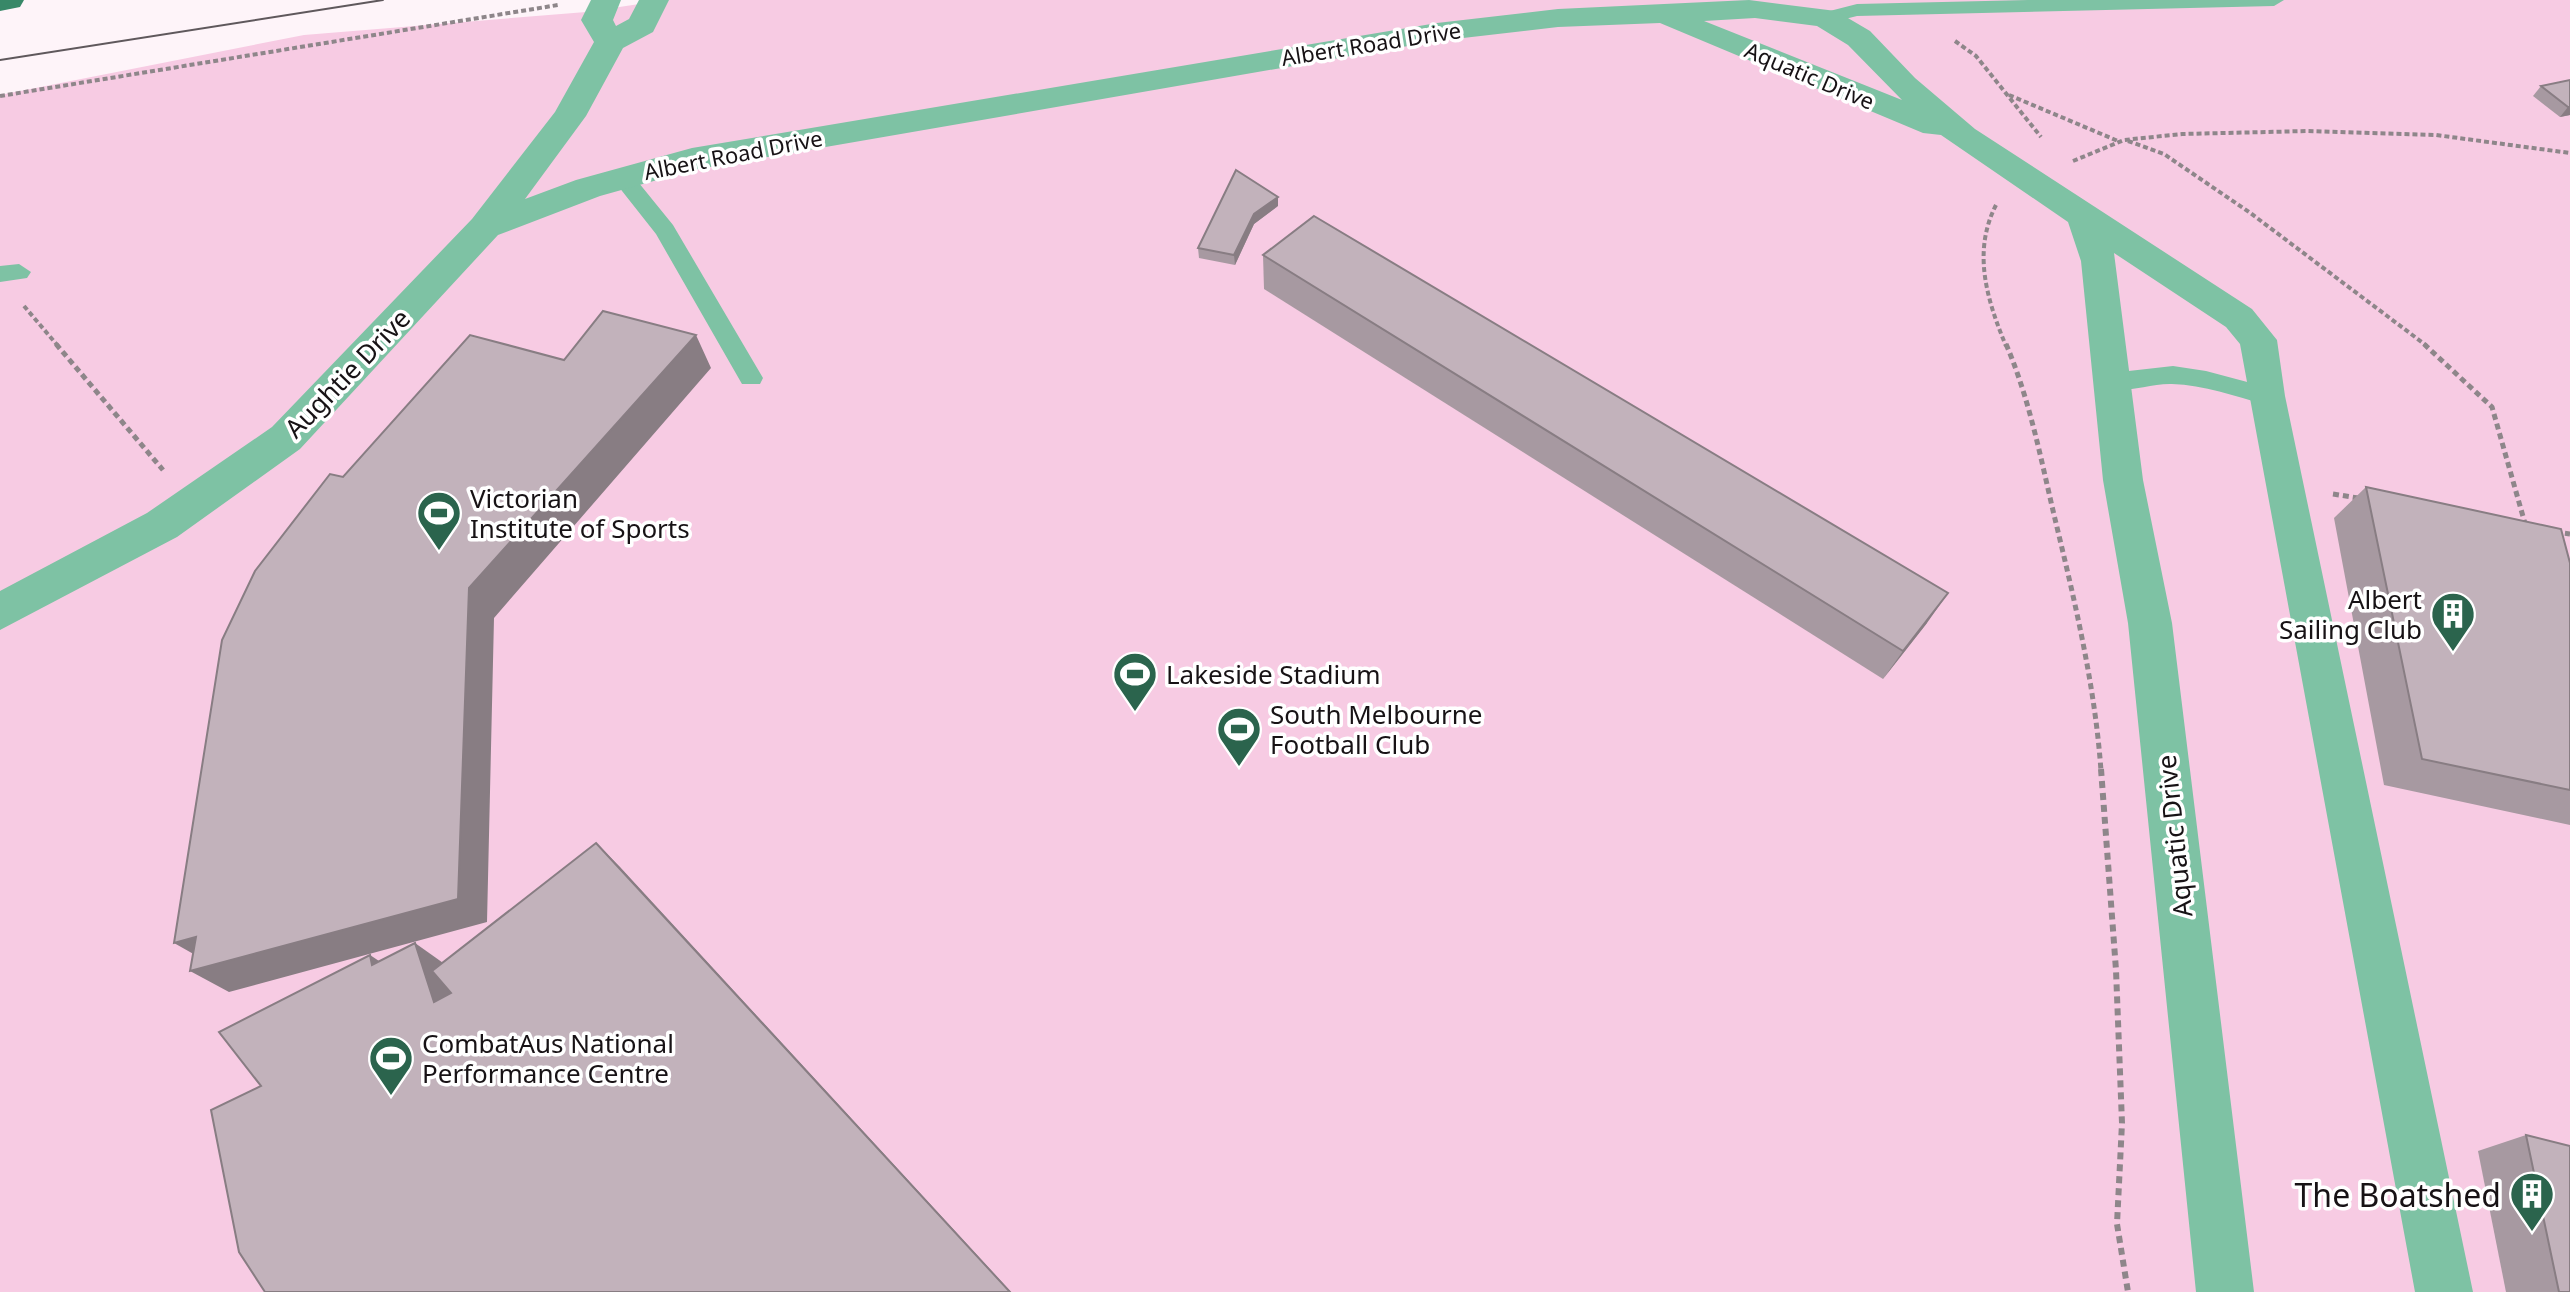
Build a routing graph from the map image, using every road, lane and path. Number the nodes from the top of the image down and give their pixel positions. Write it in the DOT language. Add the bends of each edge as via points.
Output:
graph roads {
  1 [pos="9,0"];
  2 [pos="606,0"];
  3 [pos="654,0"];
  4 [pos="2274,0"];
  5 [pos="0,2"];
  6 [pos="571,3"];
  7 [pos="1904,8"];
  8 [pos="1657,13"];
  9 [pos="1825,18"];
  10 [pos="610,42"];
  11 [pos="2007,94"];
  12 [pos="0,96"];
  13 [pos="1963,137"];
  14 [pos="2121,141"];
  15 [pos="2570,153"];
  16 [pos="2063,164"];
  17 [pos="622,177"];
  18 [pos="2030,180"];
  19 [pos="2083,215"];
  20 [pos="485,227"];
  21 [pos="21,303"];
  22 [pos="751,378"];
  23 [pos="2111,382"];
  24 [pos="2266,396"];
  25 [pos="2284,486"];
  26 [pos="2360,499"];
  27 [pos="201,500"];
  28 [pos="2510,525"];
  29 [pos="2525,527"];
  30 [pos="2570,534"];
  31 [pos="2530,541"];
  32 [pos="0,612"];
  33 [pos="2128,1292"];
  34 [pos="2225,1292"];
  35 [pos="2444,1292"];
  1 -- 5 [label="main road"];
  2 -- 10 [label="street" via="597,20"];
  3 -- 10 [label="street, Aughtie Drive" via="642,25"];
  4 -- 7 [label="lane, Albert Road Drive"];
  6 -- 12 [label="path"];
  7 -- 9 [label="lane, Albert Road Drive"];
  7 -- 11 [label="path" via="1976,56"];
  8 -- 9 [label="street, Albert Road Drive" via="1780,9"];
  8 -- 13 [label="street, Aquatic Drive"];
  8 -- 17 [label="street, Albert Road Drive" via="1422,34 715,154"];
  9 -- 13 [label="street, Aquatic Drive" via="1859,38"];
  10 -- 20 [label="street, Aughtie Drive" via="569,116"];
  11 -- 14 [label="path"];
  11 -- 16 [label="path"];
  13 -- 18 [label="street, Aquatic Drive"];
  14 -- 15 [label="path" via="2247,132 2382,132"];
  14 -- 16 [label="path"];
  14 -- 29 [label="path" via="2164,154 2249,212 2427,346 2492,407"];
  16 -- 18 [label="path"];
  17 -- 20 [label="street, Albert Road Drive"];
  17 -- 22 [label="lane" via="665,230"];
  18 -- 19 [label="street, Aquatic Drive"];
  18 -- 33 [label="path" via="1997,202 1985,226 1982,259 1990,308 2024,387 2098,725 2122,1123 2117,1224"];
  19 -- 23 [label="street, Aquatic Drive" via="2099,261"];
  19 -- 24 [label="street, Aquatic Drive" via="2239,318 2258,340"];
  20 -- 27 [label="street, Aughtie Drive" via="292,432"];
  21 -- 27 [label="path" via="166,473"];
  23 -- 24 [label="lane" via="2175,373"];
  23 -- 34 [label="street, Aquatic Drive" via="2150,623"];
  24 -- 25 [label="street, Aquatic Drive"];
  25 -- 26 [label="path"];
  25 -- 35 [label="street, Aquatic Drive"];
  27 -- 32 [label="street, Aughtie Drive" via="100,561"];
  28 -- 29 [label="path"];
  29 -- 30 [label="path"];
  29 -- 31 [label="path"];
}
